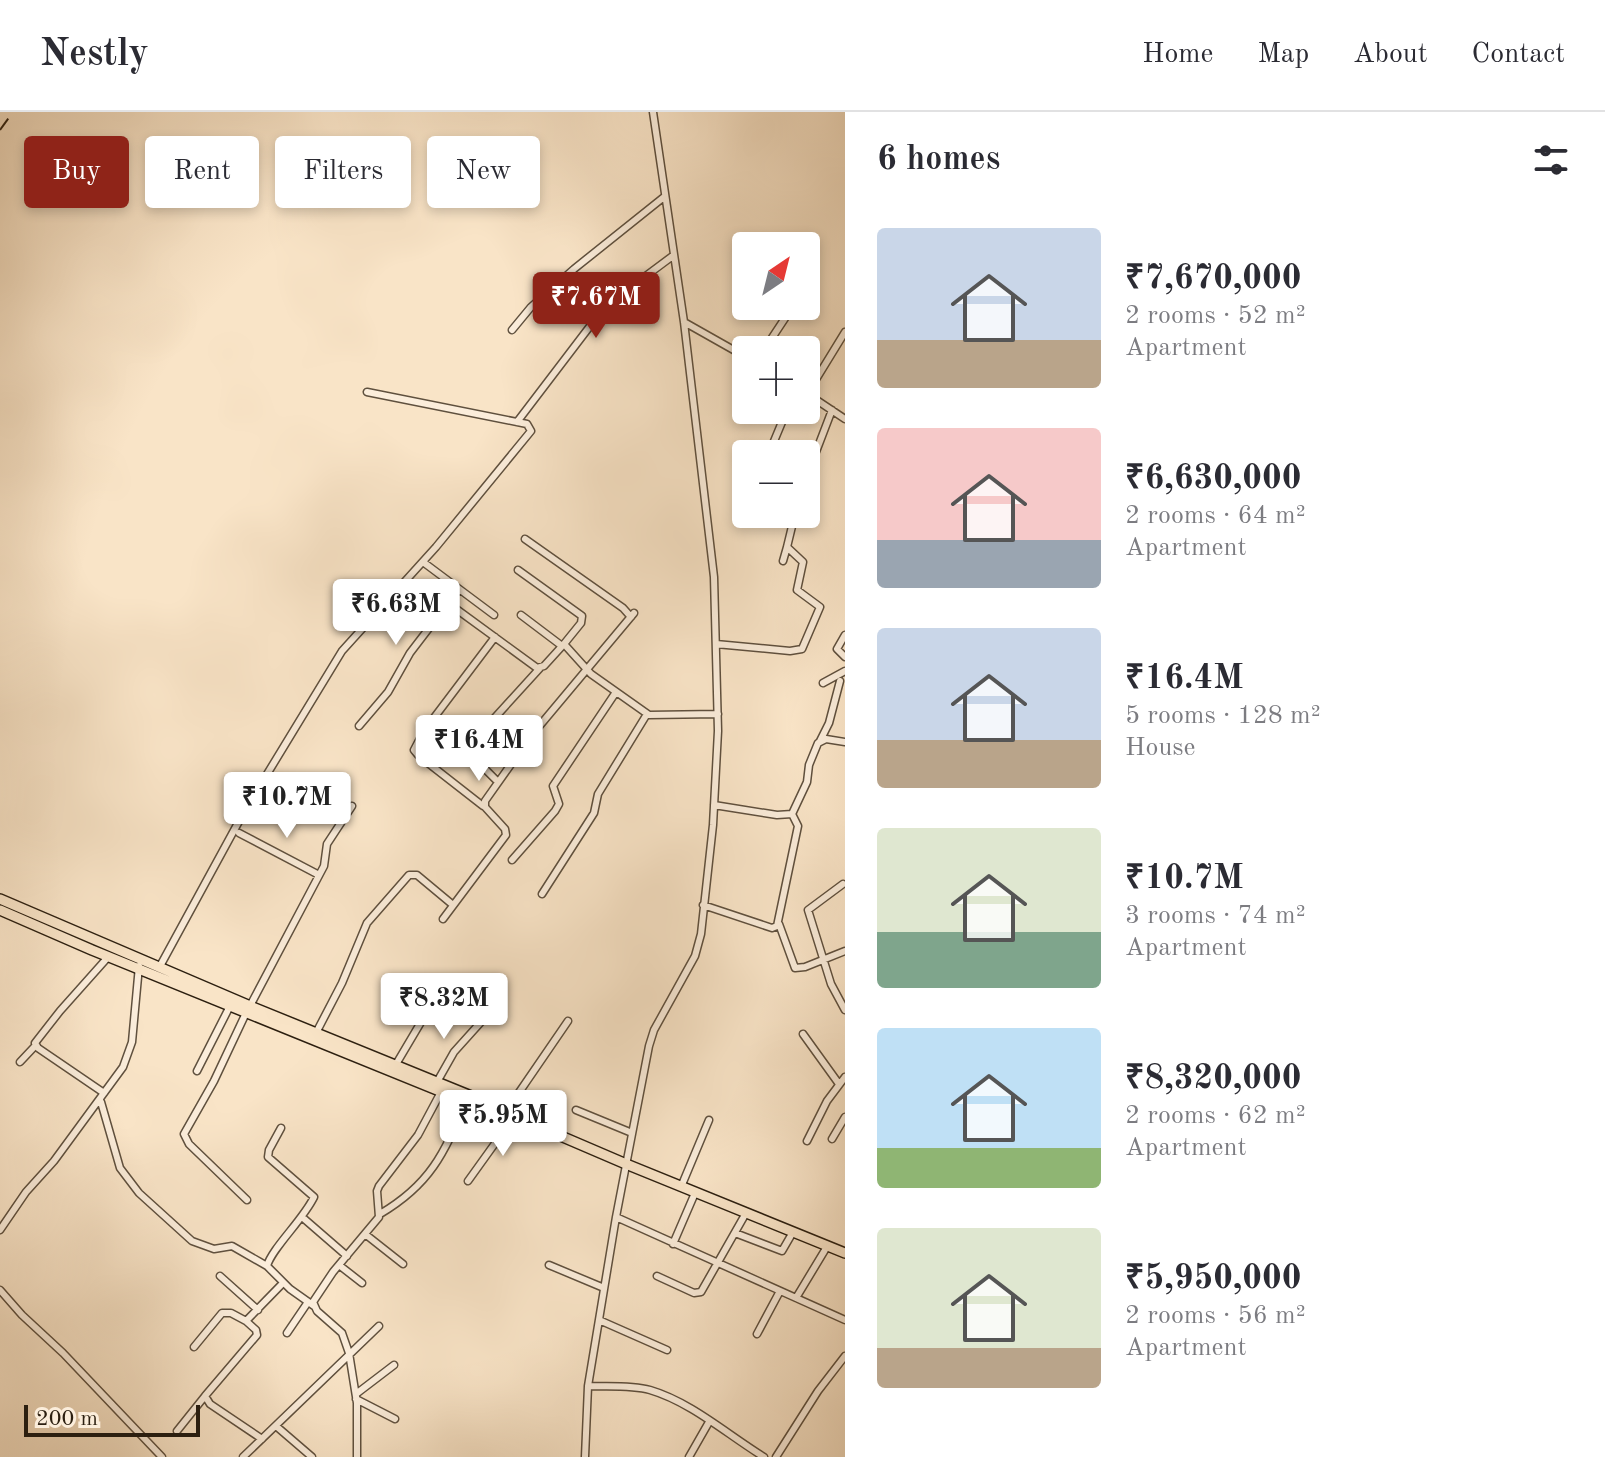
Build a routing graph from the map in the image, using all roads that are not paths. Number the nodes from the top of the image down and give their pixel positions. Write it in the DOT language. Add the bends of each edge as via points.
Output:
graph roads {
  1 [pos="653,112"];
  2 [pos="664,197"];
  3 [pos="674,255"];
  4 [pos="684,322"];
  5 [pos="512,330"];
  6 [pos="845,332"];
  7 [pos="732,349"];
  8 [pos="820,372"];
  9 [pos="367,392"];
  10 [pos="820,403"];
  11 [pos="832,410"];
  12 [pos="845,419"];
  13 [pos="517,422"];
  14 [pos="820,441"];
  15 [pos="792,528"];
  16 [pos="525,539"];
  17 [pos="787,547"];
  18 [pos="783,561"];
  19 [pos="423,562"];
  20 [pos="518,570"];
  21 [pos="459,589"];
  22 [pos="448,603"];
  23 [pos="494,615"];
  24 [pos="521,615"];
  25 [pos="845,635"];
  26 [pos="495,637"];
  27 [pos="716,644"];
  28 [pos="563,645"];
  29 [pos="845,657"];
  30 [pos="540,668"];
  31 [pos="588,671"];
  32 [pos="845,671"];
  33 [pos="840,681"];
  34 [pos="823,683"];
  35 [pos="616,692"];
  36 [pos="647,714"];
  37 [pos="718,714"];
  38 [pos="359,726"];
  39 [pos="820,741"];
  40 [pos="845,742"];
  41 [pos="498,782"];
  42 [pos="714,805"];
  43 [pos="352,806"];
  44 [pos="485,807"];
  45 [pos="792,814"];
  46 [pos="239,833"];
  47 [pos="512,860"];
  48 [pos="319,875"];
  49 [pos="843,884"];
  50 [pos="542,894"];
  51 [pos="0,899"];
  52 [pos="453,905"];
  53 [pos="703,905"];
  54 [pos="0,910"];
  55 [pos="443,919"];
  56 [pos="779,924"];
  57 [pos="82,939"];
  58 [pos="95,946"];
  59 [pos="845,951"];
  60 [pos="109,956"];
  61 [pos="823,961"];
  62 [pos="140,964"];
  63 [pos="159,968"];
  64 [pos="440,990"];
  65 [pos="231,1006"];
  66 [pos="248,1009"];
  67 [pos="845,1010"];
  68 [pos="263,1015"];
  69 [pos="568,1021"];
  70 [pos="481,1022"];
  71 [pos="316,1033"];
  72 [pos="803,1034"];
  73 [pos="36,1045"];
  74 [pos="20,1062"];
  75 [pos="394,1069"];
  76 [pos="197,1071"];
  77 [pos="845,1077"];
  78 [pos="437,1082"];
  79 [pos="839,1084"];
  80 [pos="441,1092"];
  81 [pos="104,1093"];
  82 [pos="101,1102"];
  83 [pos="466,1102"];
  84 [pos="576,1110"];
  85 [pos="506,1114"];
  86 [pos="845,1117"];
  87 [pos="709,1120"];
  88 [pos="281,1128"];
  89 [pos="632,1133"];
  90 [pos="832,1139"];
  91 [pos="807,1141"];
  92 [pos="626,1164"];
  93 [pos="468,1181"];
  94 [pos="681,1187"];
  95 [pos="695,1193"];
  96 [pos="247,1200"];
  97 [pos="746,1213"];
  98 [pos="380,1214"];
  99 [pos="302,1217"];
  100 [pos="616,1217"];
  101 [pos="0,1230"];
  102 [pos="793,1232"];
  103 [pos="735,1233"];
  104 [pos="365,1234"];
  105 [pos="673,1244"];
  106 [pos="828,1245"];
  107 [pos="845,1253"];
  108 [pos="347,1256"];
  109 [pos="403,1264"];
  110 [pos="718,1264"];
  111 [pos="339,1265"];
  112 [pos="549,1265"];
  113 [pos="267,1266"];
  114 [pos="220,1276"];
  115 [pos="657,1276"];
  116 [pos="283,1283"];
  117 [pos="362,1283"];
  118 [pos="604,1288"];
  119 [pos="0,1290"];
  120 [pos="780,1291"];
  121 [pos="796,1298"];
  122 [pos="311,1304"];
  123 [pos="258,1310"];
  124 [pos="599,1320"];
  125 [pos="845,1320"];
  126 [pos="246,1321"];
  127 [pos="379,1326"];
  128 [pos="287,1333"];
  129 [pos="757,1334"];
  130 [pos="194,1347"];
  131 [pos="667,1350"];
  132 [pos="349,1353"];
  133 [pos="845,1356"];
  134 [pos="394,1365"];
  135 [pos="588,1386"];
  136 [pos="205,1396"];
  137 [pos="356,1396"];
  138 [pos="395,1419"];
  139 [pos="709,1422"];
  140 [pos="276,1426"];
  141 [pos="177,1431"];
  142 [pos="262,1439"];
  143 [pos="162,1457"];
  144 [pos="243,1457"];
  145 [pos="312,1457"];
  146 [pos="356,1457"];
  147 [pos="585,1457"];
  148 [pos="689,1457"];
  149 [pos="764,1457"];
  150 [pos="776,1457"];
  1 -- 2 [label="street"];
  2 -- 3 [label="street"];
  2 -- 5 [label="street" via="574,269"];
  3 -- 4 [label="street"];
  3 -- 13 [label="street" via="597,317"];
  4 -- 7 [label="street"];
  4 -- 27 [label="street" via="714,577"];
  6 -- 8 [label="street"];
  9 -- 13 [label="street"];
  10 -- 11 [label="street"];
  11 -- 12 [label="street"];
  11 -- 14 [label="street"];
  13 -- 19 [label="street" via="531,431"];
  15 -- 17 [label="street"];
  16 -- 31 [label="street" via="633,615"];
  17 -- 18 [label="street"];
  17 -- 27 [label="street" via="803,562 798,592 820,607 802,649"];
  19 -- 21 [label="street"];
  19 -- 63 [label="street" via="338,656"];
  20 -- 28 [label="street" via="582,616"];
  21 -- 22 [label="street"];
  21 -- 23 [label="street"];
  22 -- 26 [label="street"];
  22 -- 38 [label="street"];
  24 -- 28 [label="street"];
  25 -- 29 [label="street" via="837,649"];
  26 -- 30 [label="street"];
  26 -- 44 [label="street" via="414,750"];
  27 -- 37 [label="street"];
  28 -- 30 [label="street"];
  28 -- 31 [label="street"];
  30 -- 41 [label="street" via="469,746 470,754"];
  31 -- 35 [label="street"];
  31 -- 41 [label="street"];
  32 -- 34 [label="street"];
  33 -- 39 [label="street"];
  35 -- 36 [label="street"];
  35 -- 47 [label="street" via="553,786 559,804 555,811"];
  36 -- 37 [label="street"];
  36 -- 50 [label="street" via="600,790 594,813"];
  37 -- 42 [label="street"];
  39 -- 40 [label="street"];
  39 -- 45 [label="street"];
  41 -- 44 [label="street"];
  42 -- 45 [label="street"];
  42 -- 53 [label="street"];
  43 -- 48 [label="street" via="327,844"];
  44 -- 52 [label="street" via="506,835"];
  45 -- 56 [label="street" via="798,826"];
  46 -- 48 [label="street"];
  48 -- 66 [label="street"];
  49 -- 61 [label="street" via="809,908"];
  51 -- 57 [label="main road"];
  52 -- 55 [label="street"];
  52 -- 71 [label="street" via="417,875 409,875 367,923"];
  53 -- 56 [label="street" via="772,928"];
  53 -- 89 [label="street" via="695,956 652,1037"];
  54 -- 57 [label="main road"];
  56 -- 61 [label="street" via="794,967"];
  57 -- 58 [label="main road"];
  58 -- 60 [label="main road"];
  58 -- 62 [label="main road"];
  59 -- 61 [label="street"];
  60 -- 62 [label="main road"];
  60 -- 73 [label="street"];
  61 -- 67 [label="street"];
  62 -- 63 [label="main road"];
  62 -- 65 [label="main road"];
  62 -- 81 [label="street" via="129,1053"];
  63 -- 66 [label="main road"];
  64 -- 75 [label="street"];
  65 -- 66 [label="main road"];
  65 -- 76 [label="street"];
  66 -- 68 [label="main road"];
  66 -- 96 [label="street" via="184,1134"];
  68 -- 71 [label="main road"];
  68 -- 75 [label="main road"];
  69 -- 85 [label="street"];
  70 -- 78 [label="street" via="454,1052"];
  71 -- 75 [label="main road"];
  72 -- 79 [label="street"];
  73 -- 74 [label="street"];
  73 -- 81 [label="street"];
  75 -- 78 [label="main road"];
  75 -- 80 [label="main road"];
  77 -- 79 [label="street"];
  78 -- 85 [label="main road"];
  79 -- 91 [label="street"];
  80 -- 83 [label="main road"];
  80 -- 98 [label="street" via="418,1135 379,1186"];
  81 -- 101 [label="street"];
  82 -- 113 [label="street" via="120,1168 139,1193 192,1241 214,1249 232,1246"];
  83 -- 85 [label="main road"];
  83 -- 98 [label="street" via="431,1173"];
  84 -- 89 [label="street"];
  85 -- 92 [label="main road"];
  85 -- 93 [label="street" via="496,1142"];
  86 -- 90 [label="street"];
  87 -- 94 [label="street"];
  88 -- 99 [label="street" via="268,1154 314,1195"];
  89 -- 92 [label="street"];
  92 -- 94 [label="main road"];
  92 -- 100 [label="street"];
  94 -- 95 [label="main road"];
  95 -- 97 [label="main road"];
  95 -- 105 [label="street"];
  97 -- 102 [label="main road"];
  97 -- 103 [label="street"];
  98 -- 104 [label="street"];
  99 -- 108 [label="street"];
  99 -- 113 [label="street"];
  100 -- 105 [label="street"];
  100 -- 118 [label="street"];
  102 -- 103 [label="street" via="782,1251"];
  102 -- 106 [label="main road"];
  103 -- 110 [label="street"];
  104 -- 108 [label="street"];
  104 -- 109 [label="street"];
  105 -- 110 [label="street"];
  106 -- 107 [label="main road"];
  106 -- 121 [label="street"];
  108 -- 111 [label="street"];
  110 -- 115 [label="street" via="698,1294"];
  110 -- 120 [label="street"];
  111 -- 117 [label="street"];
  111 -- 122 [label="street"];
  112 -- 118 [label="street"];
  113 -- 116 [label="street"];
  114 -- 123 [label="street"];
  116 -- 122 [label="street"];
  116 -- 123 [label="street"];
  118 -- 124 [label="street"];
  119 -- 143 [label="street"];
  120 -- 121 [label="street"];
  120 -- 129 [label="street"];
  121 -- 125 [label="street"];
  122 -- 128 [label="street"];
  122 -- 132 [label="street" via="342,1333"];
  123 -- 126 [label="street"];
  124 -- 131 [label="street"];
  124 -- 135 [label="street"];
  126 -- 130 [label="street" via="222,1313"];
  126 -- 136 [label="street" via="257,1335"];
  127 -- 132 [label="street"];
  132 -- 137 [label="street"];
  132 -- 140 [label="street"];
  133 -- 150 [label="street"];
  134 -- 137 [label="street"];
  135 -- 139 [label="street" via="650,1390"];
  135 -- 147 [label="street"];
  136 -- 141 [label="street"];
  136 -- 142 [label="street"];
  137 -- 138 [label="street"];
  137 -- 146 [label="street"];
  139 -- 148 [label="street"];
  139 -- 149 [label="street"];
  140 -- 142 [label="street"];
  140 -- 145 [label="street"];
  142 -- 144 [label="street"];
}
